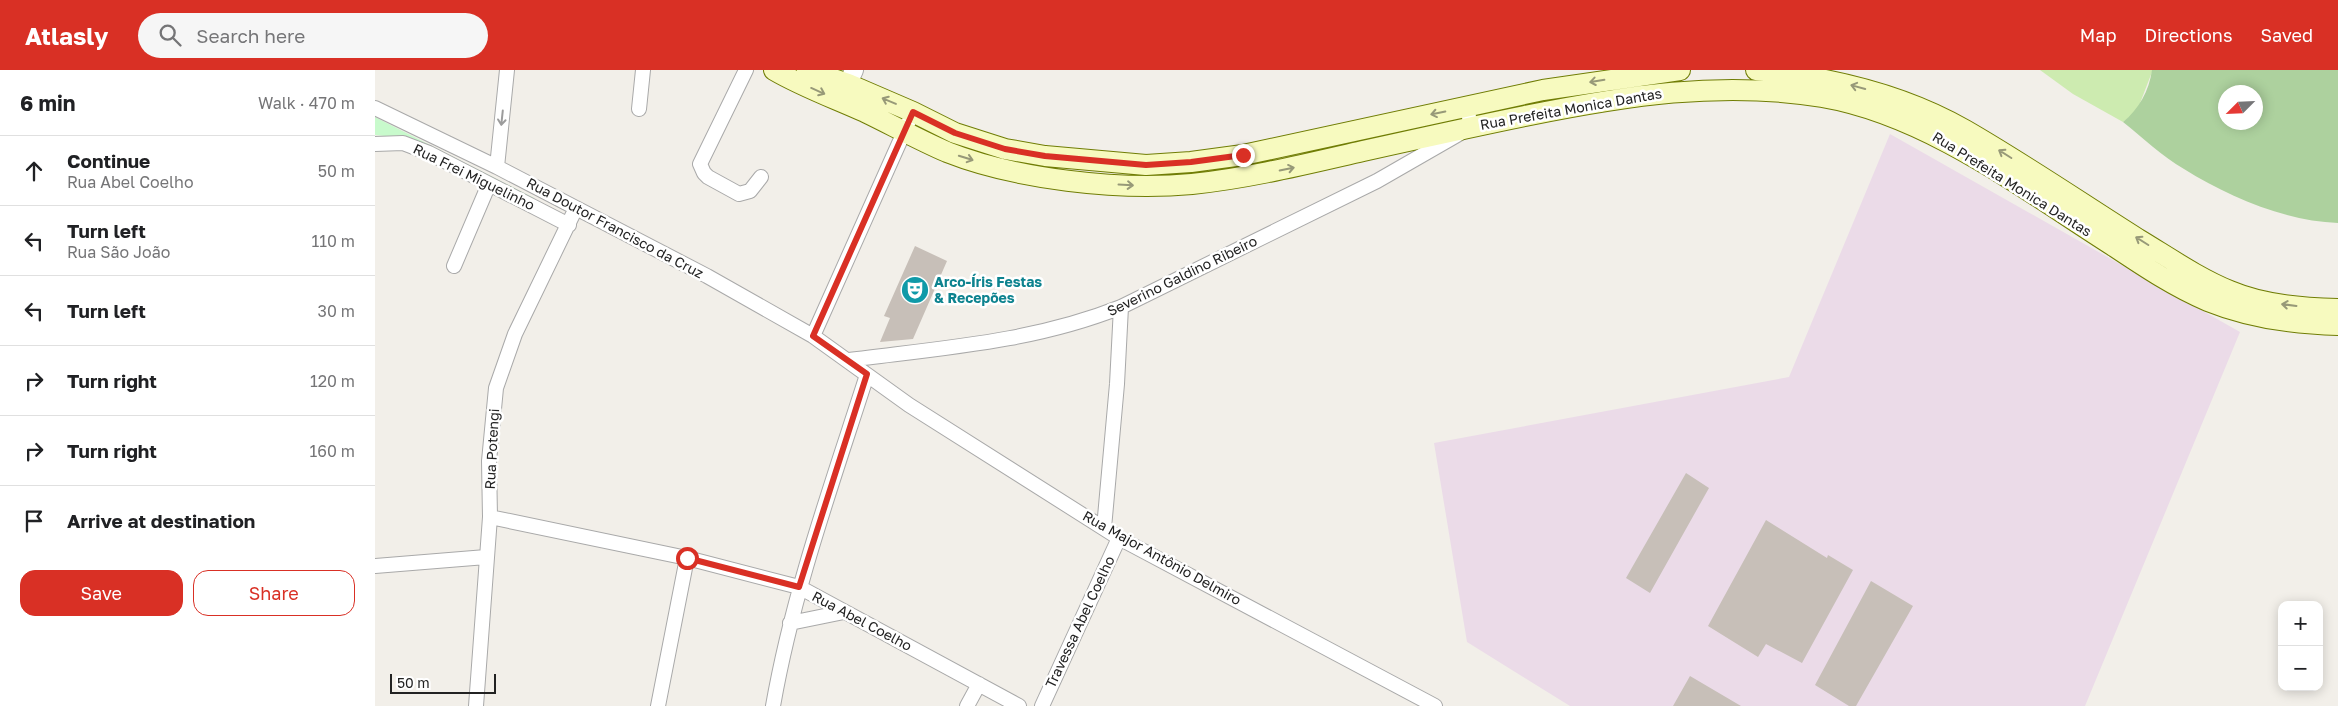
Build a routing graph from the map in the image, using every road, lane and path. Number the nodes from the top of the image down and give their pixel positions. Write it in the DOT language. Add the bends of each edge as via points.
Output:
graph roads {
  1 [pos="507,70"];
  2 [pos="643,70"];
  3 [pos="747,70"];
  4 [pos="774,70"];
  5 [pos="807,70"];
  6 [pos="1680,70"];
  7 [pos="1756,70"];
  8 [pos="847,85"];
  9 [pos="1467,107"];
  10 [pos="375,108"];
  11 [pos="639,109"];
  12 [pos="913,112"];
  13 [pos="1471,127"];
  14 [pos="904,130"];
  15 [pos="375,144"];
  16 [pos="497,167"];
  17 [pos="761,177"];
  18 [pos="489,184"];
  19 [pos="575,208"];
  20 [pos="569,225"];
  21 [pos="455,266"];
  22 [pos="1121,307"];
  23 [pos="2338,309"];
  24 [pos="2338,325"];
  25 [pos="813,336"];
  26 [pos="849,360"];
  27 [pos="867,374"];
  28 [pos="491,517"];
  29 [pos="1104,528"];
  30 [pos="1119,538"];
  31 [pos="486,557"];
  32 [pos="687,558"];
  33 [pos="375,566"];
  34 [pos="799,587"];
  35 [pos="844,612"];
  36 [pos="790,623"];
  37 [pos="979,684"];
  38 [pos="476,706"];
  39 [pos="658,706"];
  40 [pos="773,706"];
  41 [pos="967,706"];
  42 [pos="1019,706"];
  43 [pos="1042,706"];
  44 [pos="1435,706"];
  1 -- 16 [label="street, one-way"];
  2 -- 11 [label="street"];
  3 -- 17 [label="street" via="700,164 708,177 739,194 750,191"];
  4 -- 8 [label="main road, Rua Prefeita Monica Dantas, one-way"];
  5 -- 8 [label="main road, Rua Prefeita Monica Dantas"];
  6 -- 9 [label="main road, Rua Prefeita Monica Dantas, one-way" via="1543,90"];
  23 -- 7 [label="main road, Rua Prefeita Monica Dantas, one-way" via="2279,304 2231,292 2166,256 1965,130 1903,102 1859,87"];
  12 -- 8 [label="main road, Rua Prefeita Monica Dantas, one-way"];
  8 -- 14 [label="main road, Rua Prefeita Monica Dantas"];
  9 -- 12 [label="main road, Rua Prefeita Monica Dantas, one-way" via="1243,155 1146,165 1005,149 955,133"];
  9 -- 13 [label="street"];
  10 -- 16 [label="street, Rua Doutor Francisco da Cruz"];
  12 -- 14 [label="street"];
  14 -- 13 [label="main road, Rua Prefeita Monica Dantas, one-way" via="947,152 1035,175 1145,186 1245,177"];
  13 -- 22 [label="street, Severino Galdino Ribeiro" via="1377,181"];
  13 -- 24 [label="main road, Rua Prefeita Monica Dantas" via="1665,92 1715,88 1824,97 1880,112 1967,153 2151,270 2208,301 2271,319"];
  14 -- 25 [label="street"];
  15 -- 18 [label="street, Rua Frei Miguelinho" via="403,143"];
  16 -- 19 [label="street, Rua Doutor Francisco da Cruz"];
  18 -- 20 [label="street, Rua Frei Miguelinho"];
  18 -- 21 [label="street"];
  19 -- 20 [label="street, Rua Potengi"];
  19 -- 25 [label="street, Rua Doutor Francisco da Cruz" via="707,276"];
  20 -- 28 [label="street, Rua Potengi" via="515,334 496,388 489,461"];
  22 -- 26 [label="street, Severino Galdino Ribeiro" via="1088,320 1027,336"];
  22 -- 29 [label="street"];
  25 -- 26 [label="street, Rua Doutor Francisco da Cruz"];
  26 -- 27 [label="street, Rua Major Antônio Delmiro"];
  27 -- 29 [label="street, Rua Major Antônio Delmiro" via="909,405"];
  27 -- 34 [label="street"];
  28 -- 31 [label="street, Rua Potengi"];
  28 -- 32 [label="street, Rua Abel Coelho"];
  29 -- 30 [label="street, Rua Major Antônio Delmiro"];
  30 -- 43 [label="street, Travessa Abel Coelho"];
  30 -- 44 [label="street, Rua Major Antônio Delmiro"];
  31 -- 33 [label="street"];
  31 -- 38 [label="street, Rua Potengi"];
  32 -- 34 [label="street, Rua Abel Coelho"];
  32 -- 39 [label="street"];
  34 -- 35 [label="street, Rua Abel Coelho"];
  34 -- 36 [label="street"];
  35 -- 36 [label="street"];
  35 -- 37 [label="street, Rua Abel Coelho"];
  36 -- 40 [label="street"];
  37 -- 41 [label="street"];
  37 -- 42 [label="street, Rua Abel Coelho"];
}
